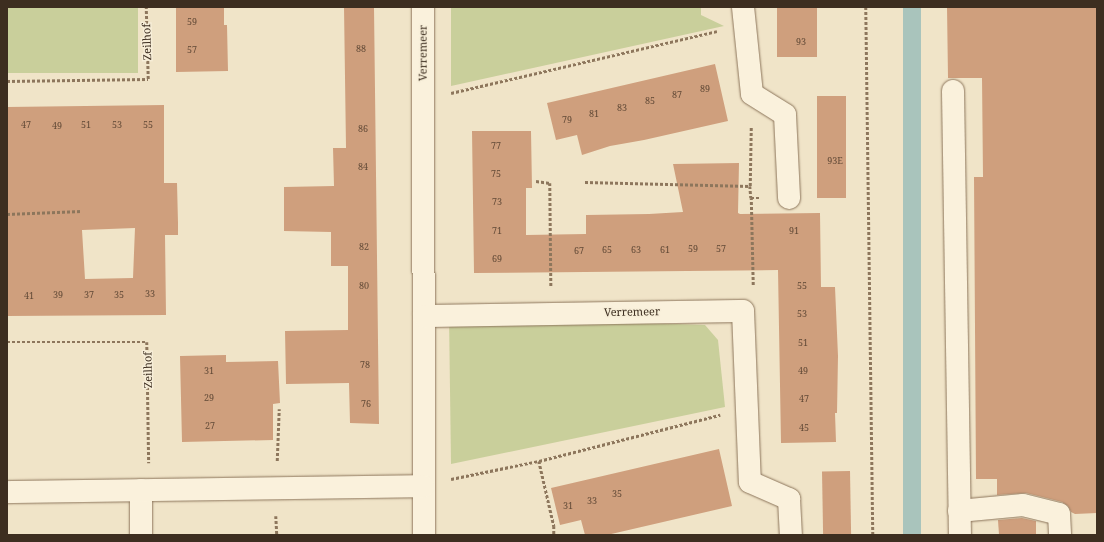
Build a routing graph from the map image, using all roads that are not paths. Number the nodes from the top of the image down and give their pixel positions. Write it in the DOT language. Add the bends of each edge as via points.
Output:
graph roads {
  1 [pos="423,7"];
  2 [pos="744,16"];
  3 [pos="953,91"];
  4 [pos="789,198"];
  5 [pos="424,316"];
  6 [pos="423,486"];
  7 [pos="146,490"];
  8 [pos="7,492"];
  9 [pos="959,510"];
  10 [pos="141,535"];
  11 [pos="424,535"];
  12 [pos="791,535"];
  13 [pos="960,535"];
  14 [pos="1060,535"];
  1 -- 5 [label="street, Verremeer"];
  2 -- 4 [label="street" via="752,94 785,115"];
  3 -- 9 [label="street"];
  5 -- 6 [label="street, Verremeer"];
  5 -- 12 [label="street, Verremeer" via="743,310 750,482 789,499"];
  6 -- 7 [label="street"];
  6 -- 11 [label="street, Verremeer"];
  7 -- 8 [label="street"];
  7 -- 10 [label="street"];
  9 -- 13 [label="street"];
  9 -- 14 [label="street" via="1023,505 1059,514"];
}
